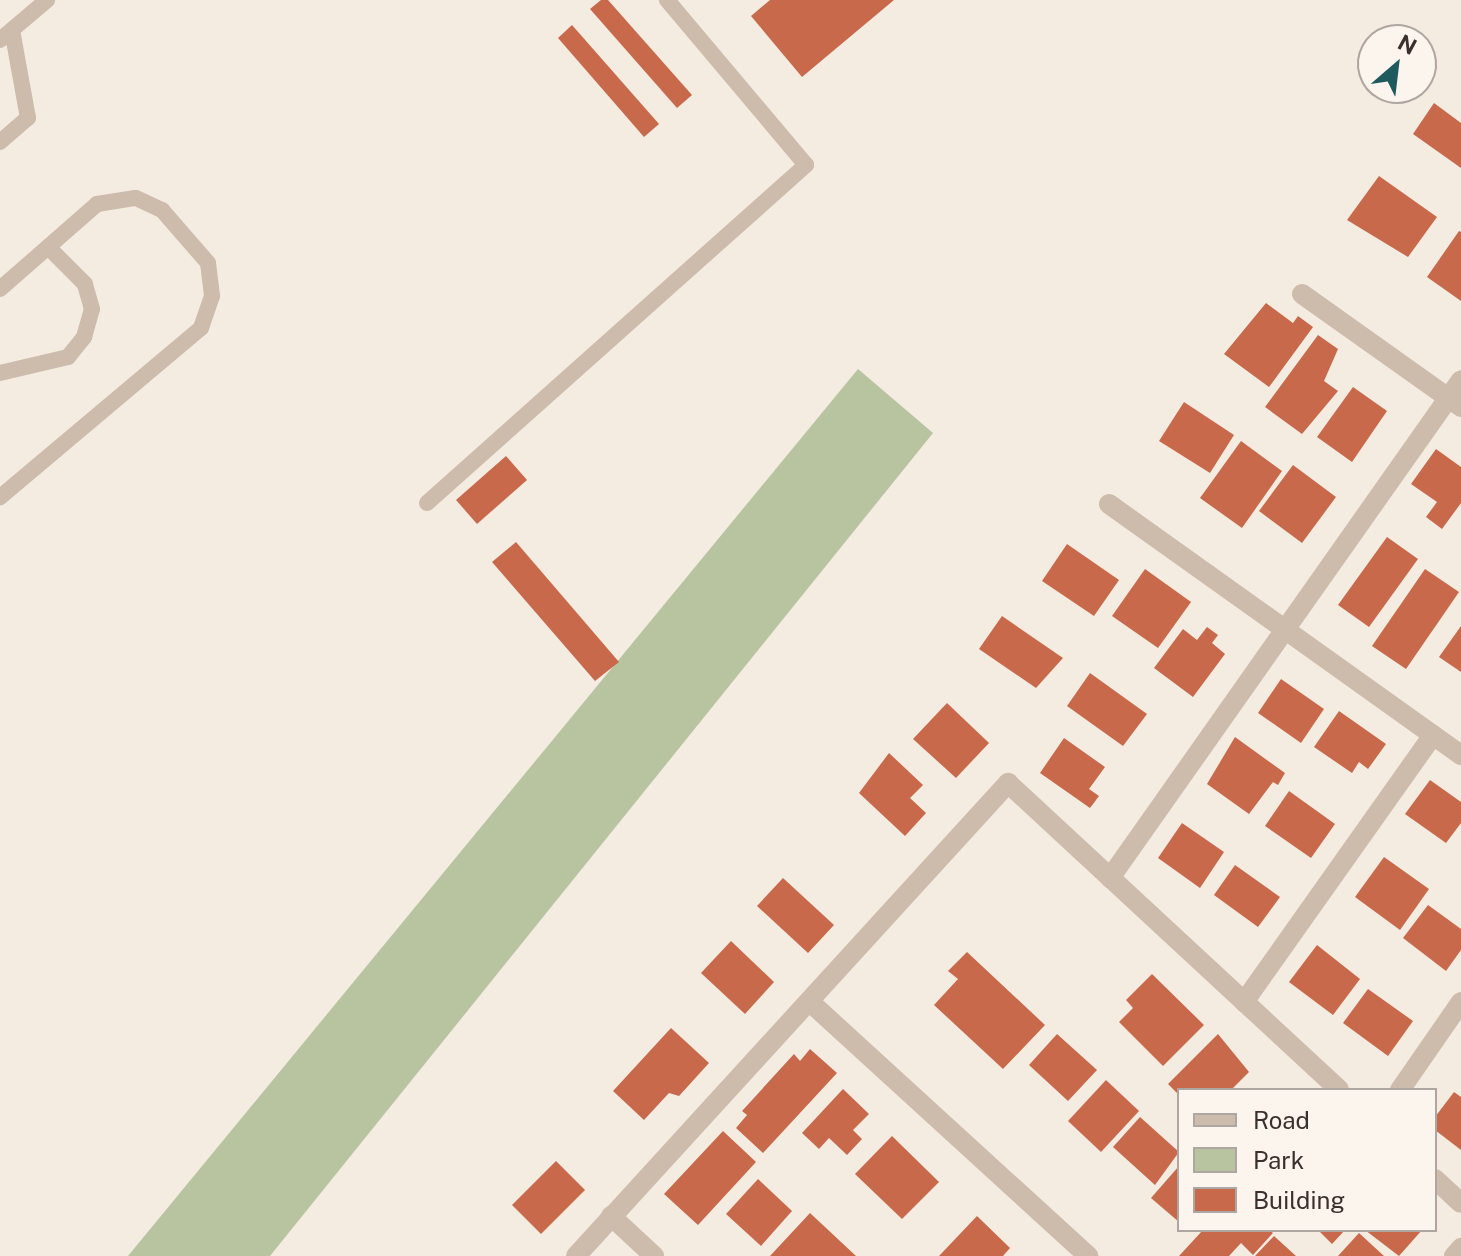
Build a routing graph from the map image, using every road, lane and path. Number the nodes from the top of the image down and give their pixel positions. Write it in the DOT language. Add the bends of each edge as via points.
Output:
graph roads {
  1 [pos="667,0"];
  2 [pos="38,3"];
  3 [pos="6,35"];
  4 [pos="0,142"];
  5 [pos="48,247"];
  6 [pos="0,289"];
  7 [pos="1302,294"];
  8 [pos="0,373"];
  9 [pos="1461,380"];
  10 [pos="1455,402"];
  11 [pos="1,495"];
  12 [pos="427,503"];
  13 [pos="1109,504"];
  14 [pos="1284,629"];
  15 [pos="1433,735"];
  16 [pos="1461,755"];
  17 [pos="1110,878"];
  18 [pos="810,1002"];
  19 [pos="1244,1002"];
  20 [pos="1461,1002"];
  21 [pos="1337,1088"];
  22 [pos="1401,1088"];
  23 [pos="1437,1181"];
  24 [pos="1461,1203"];
  25 [pos="611,1216"];
  26 [pos="1461,1248"];
  27 [pos="576,1256"];
  28 [pos="654,1256"];
  29 [pos="1088,1256"];
  30 [pos="1454,1256"];
  1 -- 12 [label="lane" via="806,165"];
  2 -- 3 [label="lane"];
  3 -- 4 [label="lane" via="28,118"];
  5 -- 6 [label="lane"];
  5 -- 8 [label="lane" via="85,284 92,309 84,337 68,357"];
  5 -- 11 [label="lane" via="97,204 136,198 162,210 208,263 212,296 201,328"];
  7 -- 10 [label="street"];
  9 -- 10 [label="street"];
  10 -- 14 [label="street"];
  13 -- 14 [label="street"];
  14 -- 15 [label="street"];
  14 -- 17 [label="street"];
  15 -- 16 [label="street"];
  15 -- 19 [label="street"];
  17 -- 18 [label="street" via="1008,783"];
  17 -- 19 [label="street"];
  18 -- 25 [label="street"];
  18 -- 29 [label="street"];
  19 -- 21 [label="street"];
  20 -- 22 [label="street"];
  23 -- 24 [label="street"];
  25 -- 27 [label="street"];
  25 -- 28 [label="street"];
  26 -- 30 [label="street"];
}
